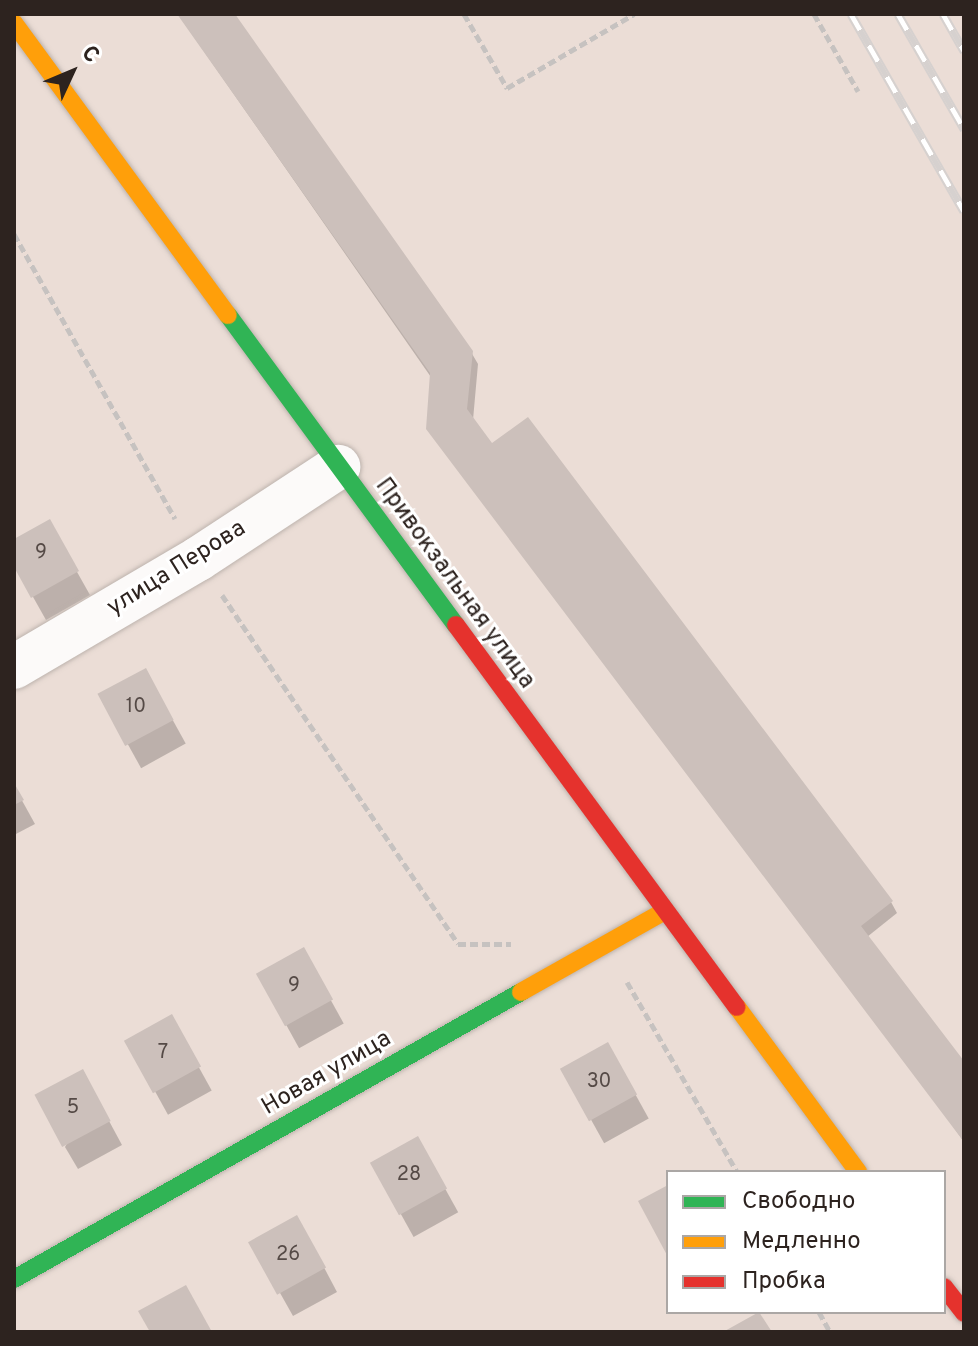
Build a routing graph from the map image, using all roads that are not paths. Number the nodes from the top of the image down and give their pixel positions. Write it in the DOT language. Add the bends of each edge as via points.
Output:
graph roads {
  1 [pos="18,35"];
  2 [pos="338,467"];
  3 [pos="14,667"];
  4 [pos="663,912"];
  5 [pos="856,1170"];
  6 [pos="14,1279"];
  7 [pos="946,1290"];
  8 [pos="964,1313"];
  1 -- 2 [label="street, Привокзальная улица"];
  2 -- 3 [label="street, улица Перова" via="198,559"];
  2 -- 4 [label="street, Привокзальная улица"];
  4 -- 5 [label="street, Привокзальная улица"];
  4 -- 6 [label="street, Новая улица"];
  7 -- 8 [label="street"];
}
